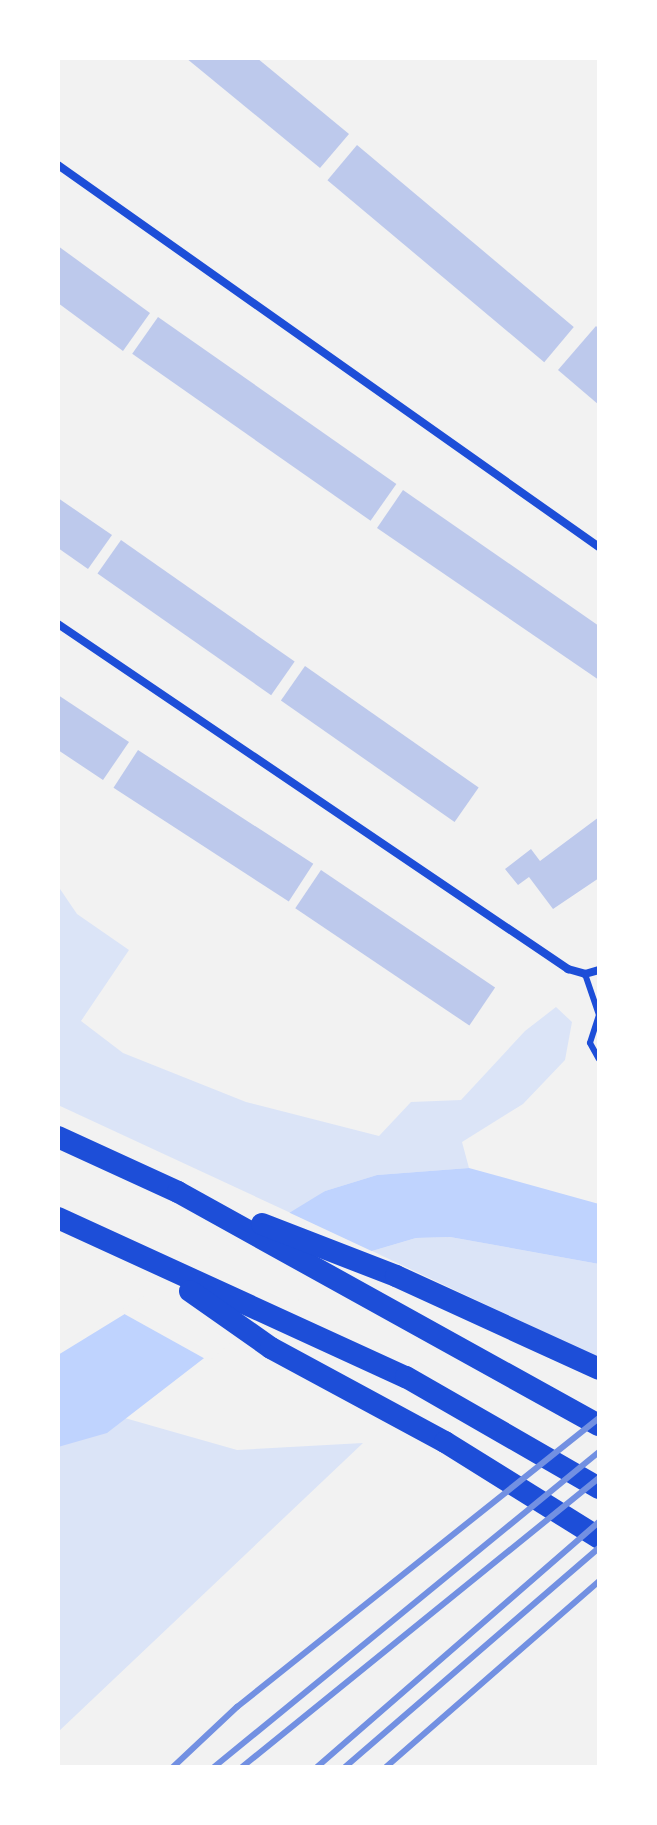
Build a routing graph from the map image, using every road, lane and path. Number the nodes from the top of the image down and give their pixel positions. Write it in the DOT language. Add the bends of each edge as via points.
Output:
graph roads {
  1 [pos="58,165"];
  2 [pos="599,547"];
  3 [pos="58,624"];
  4 [pos="599,970"];
  5 [pos="585,974"];
  6 [pos="599,1059"];
  7 [pos="58,1137"];
  8 [pos="178,1192"];
  9 [pos="58,1218"];
  10 [pos="147,1260"];
  11 [pos="599,1369"];
  12 [pos="599,1425"];
  13 [pos="599,1488"];
  14 [pos="599,1538"];
  1 -- 2 [label="street"];
  3 -- 5 [label="street" via="568,969"];
  4 -- 5 [label="street"];
  5 -- 6 [label="lane" via="599,1015 590,1043"];
  7 -- 8 [label="highway"];
  8 -- 11 [label="highway" via="396,1276"];
  8 -- 12 [label="highway"];
  9 -- 10 [label="highway"];
  10 -- 13 [label="highway" via="406,1377"];
  10 -- 14 [label="highway" via="271,1348 445,1442"];
}
